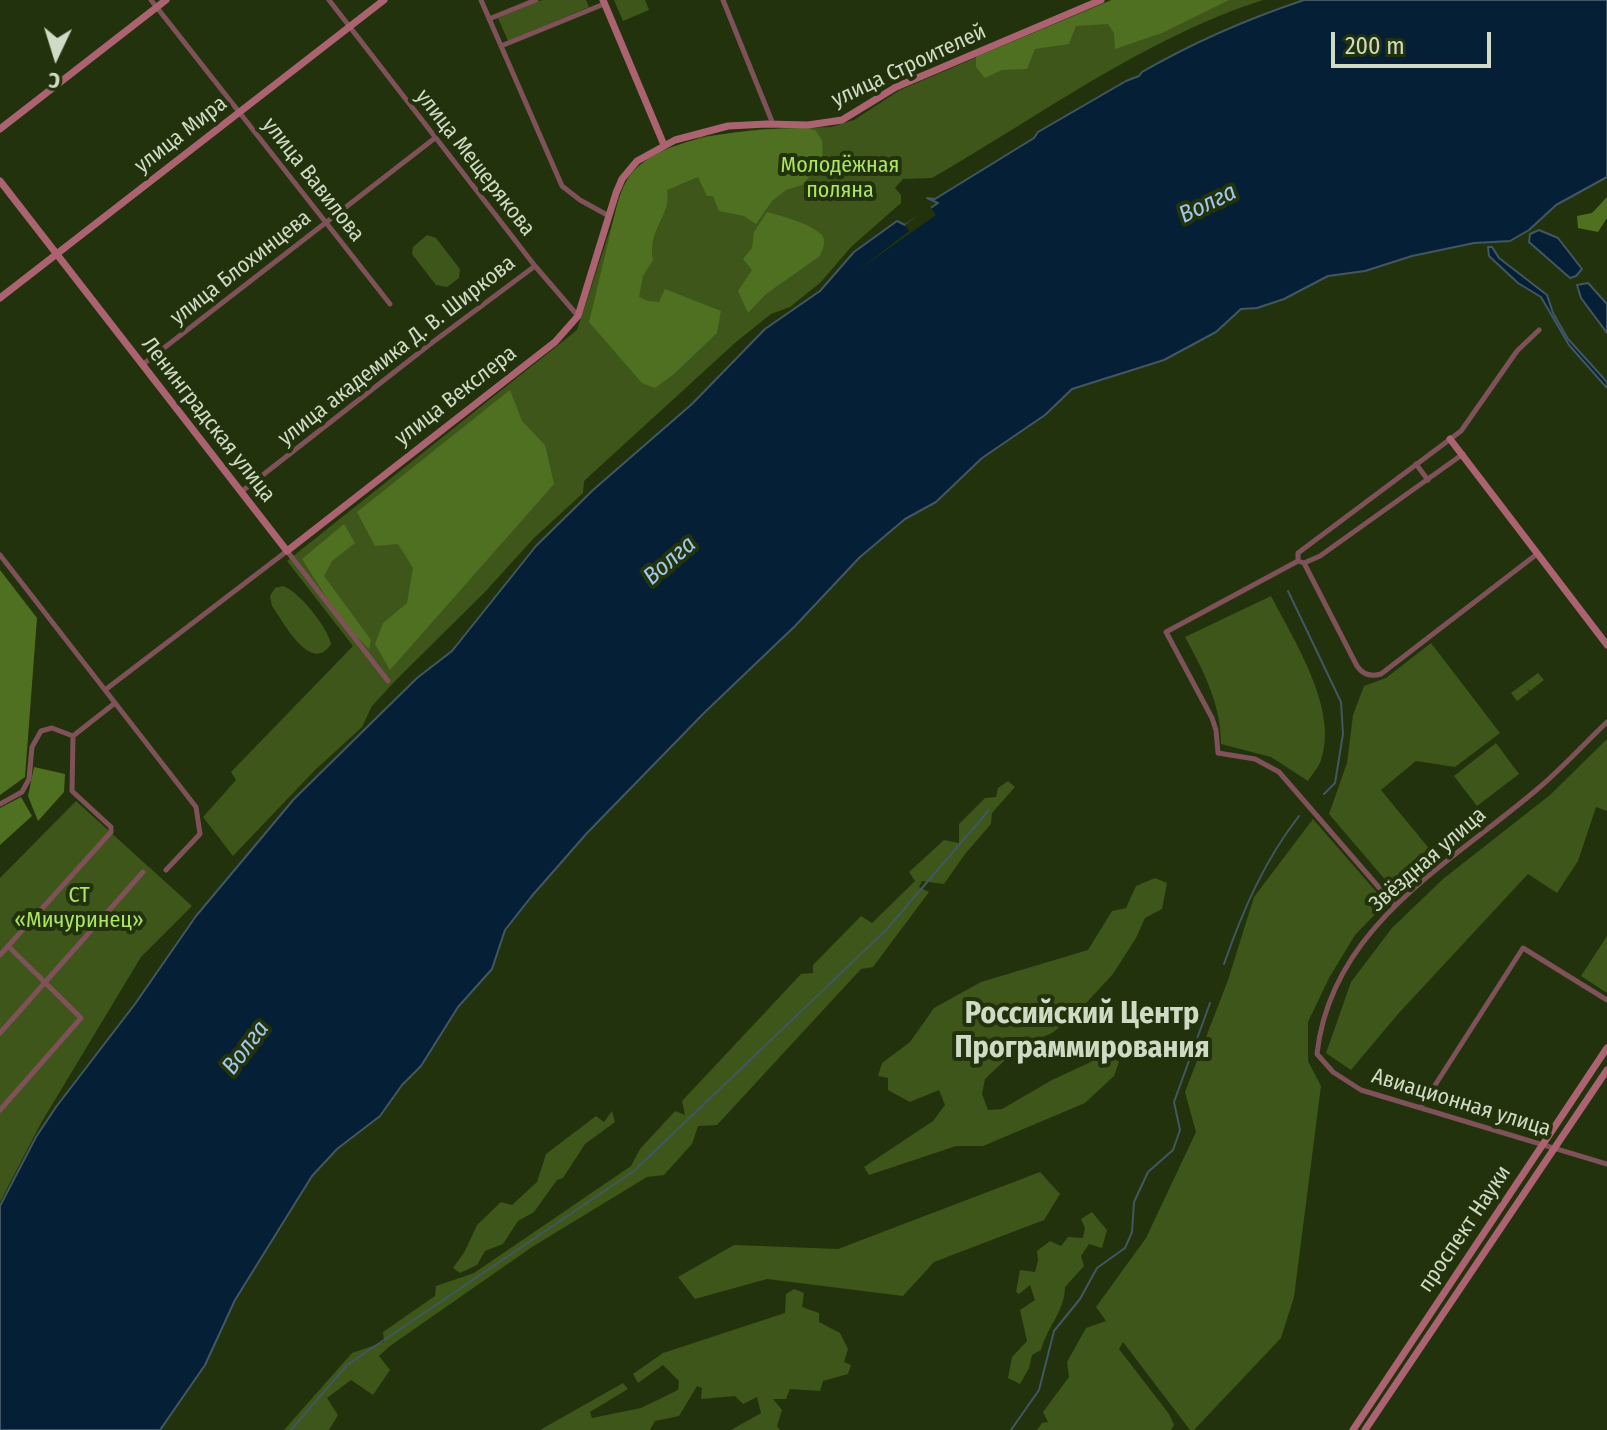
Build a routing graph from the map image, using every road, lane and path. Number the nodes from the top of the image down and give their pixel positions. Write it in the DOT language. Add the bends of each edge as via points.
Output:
graph roads {
  1 [pos="166,0"];
  2 [pos="329,0"];
  3 [pos="384,0"];
  4 [pos="481,0"];
  5 [pos="536,0"];
  6 [pos="723,0"];
  7 [pos="1101,0"];
  8 [pos="603,2"];
  9 [pos="154,4"];
  10 [pos="489,19"];
  11 [pos="349,27"];
  12 [pos="501,46"];
  13 [pos="240,113"];
  14 [pos="773,124"];
  15 [pos="0,129"];
  16 [pos="435,138"];
  17 [pos="664,145"];
  18 [pos="0,181"];
  19 [pos="609,216"];
  20 [pos="324,223"];
  21 [pos="57,254"];
  22 [pos="535,266"];
  23 [pos="0,298"];
  24 [pos="390,304"];
  25 [pos="578,316"];
  26 [pos="1539,330"];
  27 [pos="142,365"];
  28 [pos="1450,439"];
  29 [pos="1463,454"];
  30 [pos="1416,464"];
  31 [pos="1428,480"];
  32 [pos="241,492"];
  33 [pos="287,551"];
  34 [pos="1538,553"];
  35 [pos="0,555"];
  36 [pos="1301,562"];
  37 [pos="1607,645"];
  38 [pos="388,681"];
  39 [pos="105,690"];
  40 [pos="115,703"];
  41 [pos="1607,722"];
  42 [pos="73,736"];
  43 [pos="0,804"];
  44 [pos="166,870"];
  45 [pos="143,872"];
  46 [pos="1395,906"];
  47 [pos="9,947"];
  48 [pos="1,952"];
  49 [pos="47,981"];
  50 [pos="1607,1000"];
  51 [pos="0,1033"];
  52 [pos="1607,1048"];
  53 [pos="1317,1054"];
  54 [pos="1607,1070"];
  55 [pos="1421,1107"];
  56 [pos="0,1110"];
  57 [pos="1542,1144"];
  58 [pos="1555,1148"];
  59 [pos="1607,1164"];
  60 [pos="1353,1430"];
  61 [pos="1365,1430"];
  1 -- 9 [label="street"];
  2 -- 11 [label="street, улица Мещерякова"];
  3 -- 11 [label="street, улица Мира"];
  4 -- 10 [label="street"];
  5 -- 10 [label="street"];
  6 -- 14 [label="street"];
  7 -- 14 [label="street, улица Строителей" via="896,87 842,120"];
  8 -- 12 [label="street"];
  8 -- 17 [label="street"];
  9 -- 13 [label="street, улица Вавилова"];
  9 -- 15 [label="street"];
  10 -- 12 [label="street"];
  11 -- 13 [label="street, улица Мира"];
  11 -- 16 [label="street, улица Мещерякова"];
  12 -- 19 [label="street" via="562,186"];
  13 -- 20 [label="street, улица Вавилова"];
  13 -- 21 [label="street, улица Мира"];
  14 -- 17 [label="street, улица Векслера" via="724,127"];
  16 -- 20 [label="street, улица Блохинцева"];
  16 -- 22 [label="street, улица Мещерякова"];
  17 -- 19 [label="street, улица Векслера" via="628,170"];
  18 -- 21 [label="street, Ленинградская улица"];
  19 -- 25 [label="street, улица Векслера"];
  20 -- 24 [label="street, улица Вавилова"];
  20 -- 27 [label="street, улица Блохинцева"];
  21 -- 23 [label="street, улица Мира"];
  21 -- 27 [label="street, Ленинградская улица"];
  22 -- 25 [label="street, улица Мещерякова"];
  22 -- 32 [label="street, улица академика Д. В. Ширкова"];
  25 -- 33 [label="street, улица Векслера" via="555,342"];
  26 -- 28 [label="street"];
  27 -- 32 [label="street, Ленинградская улица"];
  28 -- 29 [label="street"];
  28 -- 30 [label="street"];
  29 -- 31 [label="street"];
  29 -- 34 [label="street"];
  30 -- 31 [label="street"];
  30 -- 36 [label="street" via="1298,553"];
  31 -- 36 [label="street" via="1320,556"];
  32 -- 33 [label="street, Ленинградская улица"];
  33 -- 38 [label="street, Ленинградская улица"];
  33 -- 39 [label="street, улица Векслера"];
  34 -- 36 [label="street" via="1375,676 1360,671"];
  34 -- 37 [label="street"];
  35 -- 39 [label="street"];
  36 -- 46 [label="street" via="1166,632 1212,718 1218,753 1255,759 1279,772"];
  39 -- 40 [label="street"];
  40 -- 42 [label="street"];
  40 -- 44 [label="street" via="199,814 200,834"];
  41 -- 46 [label="street, Звёздная улица" via="1541,786"];
  42 -- 43 [label="street" via="52,728 41,731 22,792"];
  42 -- 47 [label="street" via="72,791 111,832"];
  45 -- 49 [label="street"];
  46 -- 53 [label="street, Звёздная улица" via="1359,946 1334,988 1320,1025"];
  47 -- 48 [label="street"];
  47 -- 49 [label="street"];
  49 -- 51 [label="street"];
  49 -- 56 [label="street" via="81,1018"];
  50 -- 55 [label="street" via="1523,948"];
  52 -- 57 [label="street, проспект Науки"];
  53 -- 55 [label="street, Авиационная улица" via="1361,1090"];
  54 -- 58 [label="street, проспект Науки"];
  55 -- 57 [label="street, Авиационная улица"];
  57 -- 58 [label="street, Авиационная улица"];
  57 -- 60 [label="street, проспект Науки"];
  58 -- 59 [label="street, Авиационная улица"];
  58 -- 61 [label="street, проспект Науки"];
}
